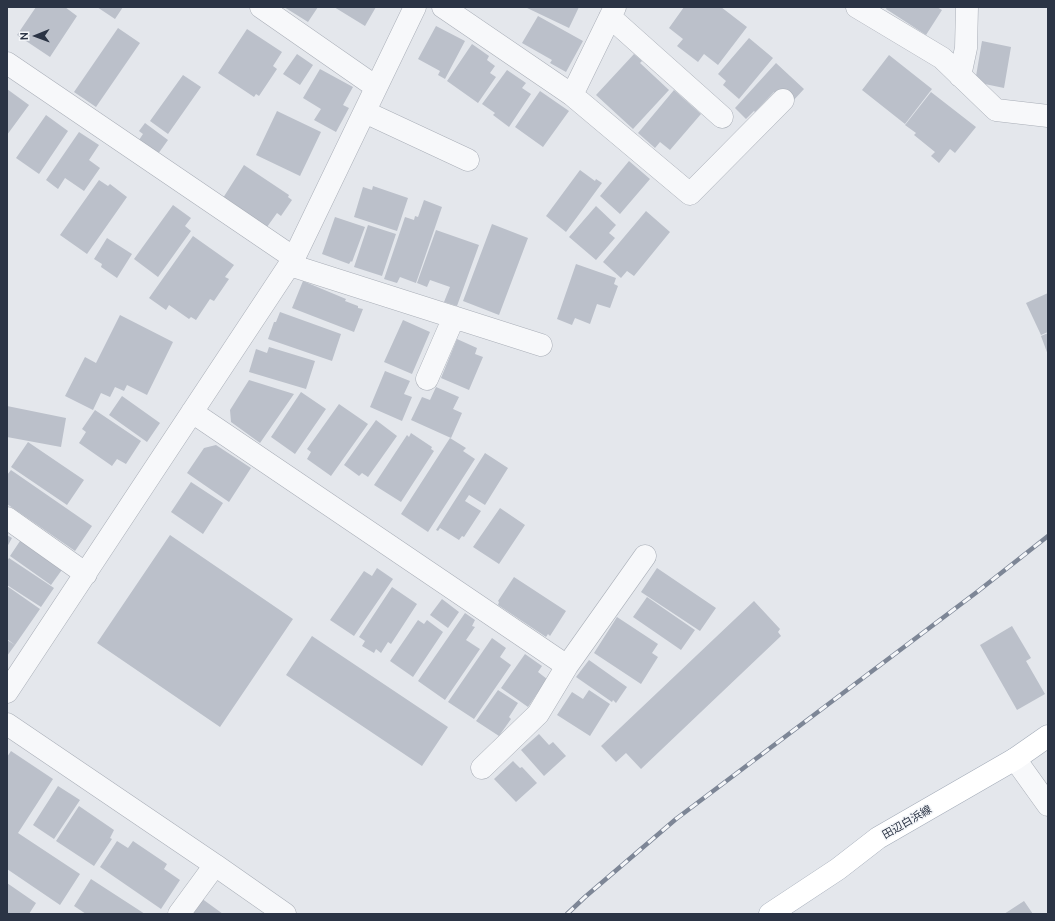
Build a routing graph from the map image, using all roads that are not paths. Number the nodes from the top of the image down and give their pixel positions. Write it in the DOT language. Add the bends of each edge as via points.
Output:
graph roads {
  1 [pos="261,7"];
  2 [pos="415,7"];
  3 [pos="443,7"];
  4 [pos="856,7"];
  5 [pos="967,7"];
  6 [pos="613,12"];
  7 [pos="7,63"];
  8 [pos="960,76"];
  9 [pos="376,87"];
  10 [pos="572,96"];
  11 [pos="783,100"];
  12 [pos="365,112"];
  13 [pos="1048,116"];
  14 [pos="722,117"];
  15 [pos="468,160"];
  16 [pos="292,261"];
  17 [pos="454,317"];
  18 [pos="541,345"];
  19 [pos="427,379"];
  20 [pos="192,412"];
  21 [pos="7,518"];
  22 [pos="644,556"];
  23 [pos="86,574"];
  24 [pos="567,666"];
  25 [pos="7,692"];
  26 [pos="7,724"];
  27 [pos="1048,736"];
  28 [pos="1015,759"];
  29 [pos="482,768"];
  30 [pos="1048,805"];
  31 [pos="215,865"];
  32 [pos="179,914"];
  33 [pos="285,914"];
  34 [pos="770,914"];
  1 -- 9 [label="street"];
  2 -- 9 [label="street"];
  3 -- 10 [label="street"];
  4 -- 8 [label="street" via="942,58"];
  5 -- 8 [label="street" via="966,48"];
  6 -- 10 [label="street"];
  6 -- 14 [label="street"];
  7 -- 16 [label="street"];
  8 -- 13 [label="street" via="996,110"];
  9 -- 12 [label="street"];
  10 -- 11 [label="street" via="690,194"];
  12 -- 15 [label="street"];
  12 -- 16 [label="street"];
  16 -- 17 [label="street"];
  16 -- 20 [label="street"];
  17 -- 18 [label="street"];
  17 -- 19 [label="street"];
  20 -- 23 [label="street"];
  20 -- 24 [label="street"];
  21 -- 23 [label="street"];
  22 -- 24 [label="street"];
  23 -- 25 [label="street"];
  24 -- 29 [label="street" via="538,714"];
  26 -- 31 [label="street"];
  27 -- 28 [label="main road, 田辺白浜線"];
  28 -- 30 [label="street"];
  28 -- 34 [label="main road, 田辺白浜線" via="878,838 838,869"];
  31 -- 32 [label="street"];
  31 -- 33 [label="street"];
}
